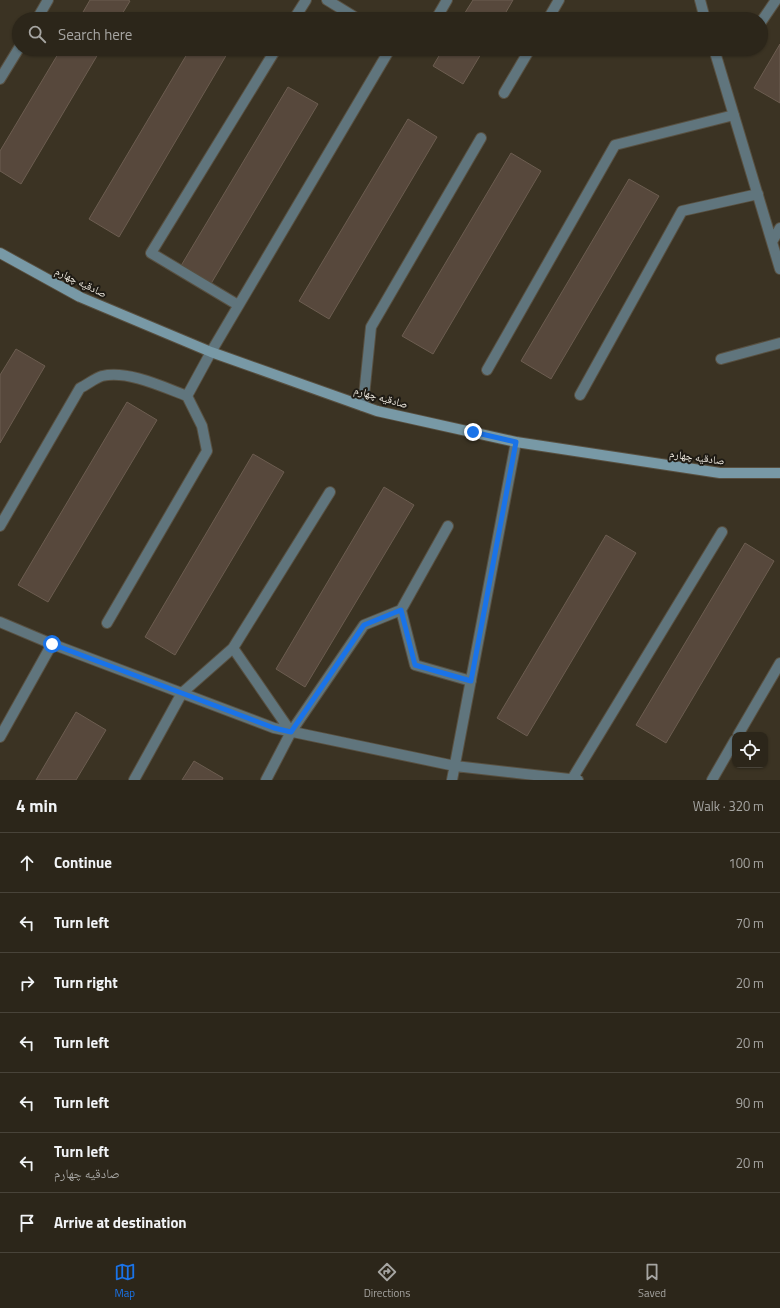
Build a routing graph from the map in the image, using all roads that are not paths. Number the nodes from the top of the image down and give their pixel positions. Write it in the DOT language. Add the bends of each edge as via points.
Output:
graph roads {
  1 [pos="48,0"];
  2 [pos="306,0"];
  3 [pos="327,0"];
  4 [pos="446,0"];
  5 [pos="559,0"];
  6 [pos="700,0"];
  7 [pos="776,0"];
  8 [pos="40,12"];
  9 [pos="298,12"];
  10 [pos="347,12"];
  11 [pos="440,12"];
  12 [pos="552,12"];
  13 [pos="703,12"];
  14 [pos="768,12"];
  15 [pos="14,56"];
  16 [pos="272,56"];
  17 [pos="386,56"];
  18 [pos="526,56"];
  19 [pos="716,56"];
  20 [pos="0,79"];
  21 [pos="504,93"];
  22 [pos="734,115"];
  23 [pos="481,138"];
  24 [pos="758,194"];
  25 [pos="780,228"];
  26 [pos="772,242"];
  27 [pos="0,253"];
  28 [pos="780,269"];
  29 [pos="238,305"];
  30 [pos="780,343"];
  31 [pos="211,352"];
  32 [pos="721,359"];
  33 [pos="487,370"];
  34 [pos="187,396"];
  35 [pos="580,396"];
  36 [pos="363,406"];
  37 [pos="516,442"];
  38 [pos="780,473"];
  39 [pos="330,492"];
  40 [pos="0,526"];
  41 [pos="448,526"];
  42 [pos="722,532"];
  43 [pos="401,610"];
  44 [pos="0,622"];
  45 [pos="107,623"];
  46 [pos="52,644"];
  47 [pos="233,648"];
  48 [pos="780,662"];
  49 [pos="471,681"];
  50 [pos="182,693"];
  51 [pos="291,732"];
  52 [pos="740,732"];
  53 [pos="0,737"];
  54 [pos="732,745"];
  55 [pos="455,766"];
  56 [pos="134,780"];
  57 [pos="266,780"];
  58 [pos="452,780"];
  59 [pos="575,780"];
  60 [pos="712,780"];
  1 -- 8 [label="street"];
  2 -- 9 [label="street"];
  3 -- 10 [label="street"];
  4 -- 11 [label="street"];
  5 -- 12 [label="street"];
  6 -- 13 [label="street"];
  7 -- 14 [label="street"];
  15 -- 20 [label="street"];
  16 -- 29 [label="street" via="151,253"];
  17 -- 29 [label="street"];
  18 -- 21 [label="street"];
  19 -- 22 [label="street"];
  22 -- 24 [label="street"];
  22 -- 33 [label="street" via="615,145"];
  23 -- 36 [label="street" via="371,327"];
  24 -- 26 [label="street"];
  24 -- 35 [label="street" via="682,211"];
  25 -- 26 [label="street"];
  26 -- 28 [label="street"];
  27 -- 31 [label="street, صادقیه چهارم" via="80,297"];
  29 -- 31 [label="street"];
  30 -- 32 [label="street"];
  31 -- 34 [label="street"];
  31 -- 36 [label="street, صادقیه چهارم"];
  34 -- 40 [label="street" via="144,380 119,375 101,376 80,388"];
  34 -- 45 [label="street" via="202,426 207,451"];
  36 -- 37 [label="street, صادقیه چهارم"];
  37 -- 38 [label="street, صادقیه چهارم" via="720,473"];
  37 -- 49 [label="street"];
  39 -- 47 [label="street"];
  41 -- 43 [label="street"];
  42 -- 59 [label="street"];
  43 -- 49 [label="street" via="415,665"];
  43 -- 51 [label="street" via="364,625"];
  44 -- 46 [label="street"];
  46 -- 50 [label="street"];
  46 -- 53 [label="street"];
  47 -- 50 [label="street"];
  47 -- 51 [label="street"];
  48 -- 52 [label="street"];
  49 -- 55 [label="street"];
  50 -- 51 [label="street"];
  50 -- 56 [label="street"];
  51 -- 55 [label="street"];
  51 -- 57 [label="street"];
  54 -- 60 [label="street"];
  55 -- 58 [label="street"];
  55 -- 59 [label="street"];
}
